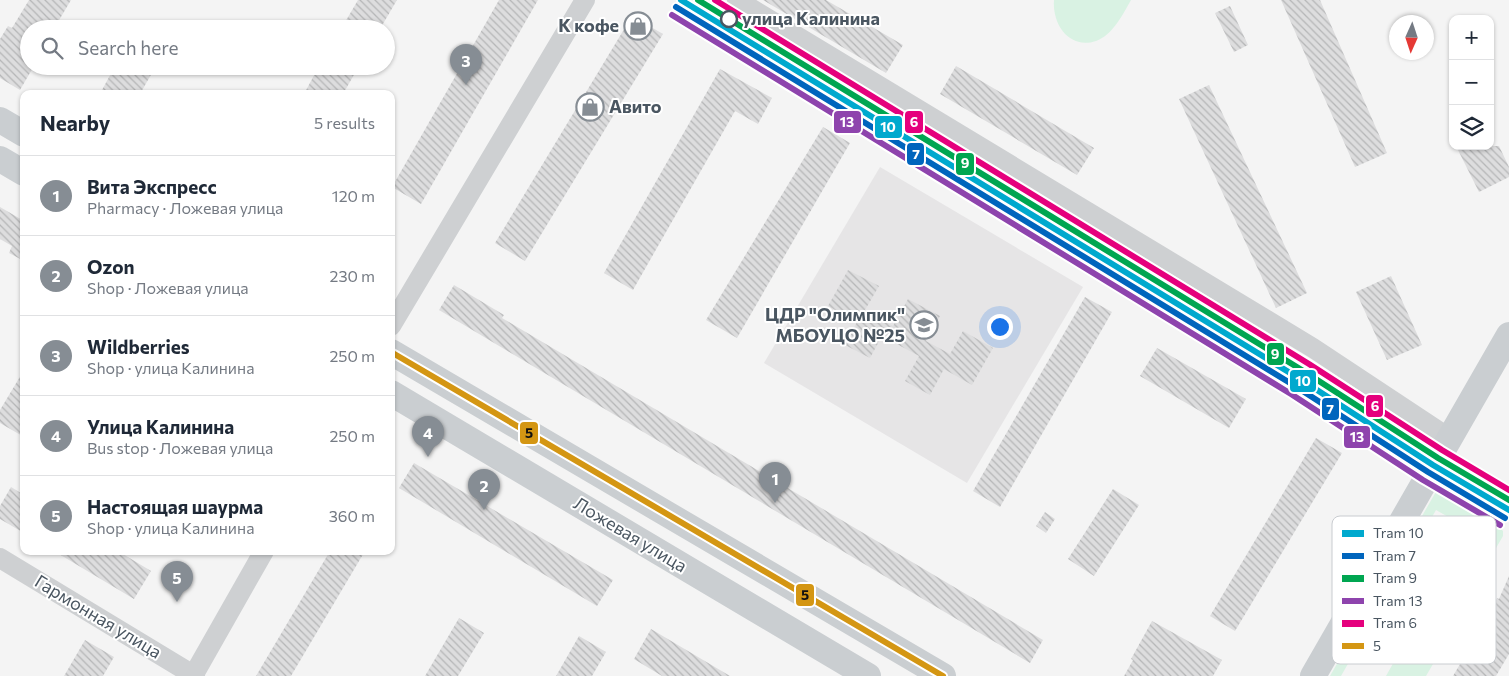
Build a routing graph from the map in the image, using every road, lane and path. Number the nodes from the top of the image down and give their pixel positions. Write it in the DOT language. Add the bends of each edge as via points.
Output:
graph roads {
  1 [pos="585,0"];
  2 [pos="737,0"];
  3 [pos="0,120"];
  4 [pos="20,132"];
  5 [pos="0,159"];
  6 [pos="20,171"];
  7 [pos="395,319"];
  8 [pos="1509,334"];
  9 [pos="395,354"];
  10 [pos="395,395"];
  11 [pos="1449,438"];
  12 [pos="1404,516"];
  13 [pos="262,555"];
  14 [pos="0,558"];
  15 [pos="1332,643"];
  16 [pos="194,676"];
  17 [pos="868,676"];
  18 [pos="943,676"];
  19 [pos="1313,676"];
  1 -- 7 [label="street"];
  2 -- 11 [label="street" via="1313,348"];
  3 -- 4 [label="main road"];
  5 -- 6 [label="main road"];
  8 -- 11 [label="main road"];
  9 -- 18 [label="main road, Ложевая улица"];
  10 -- 17 [label="main road, Ложевая улица"];
  11 -- 12 [label="main road"];
  13 -- 16 [label="street"];
  14 -- 16 [label="street, Гармонная улица"];
  15 -- 19 [label="main road"];
}
